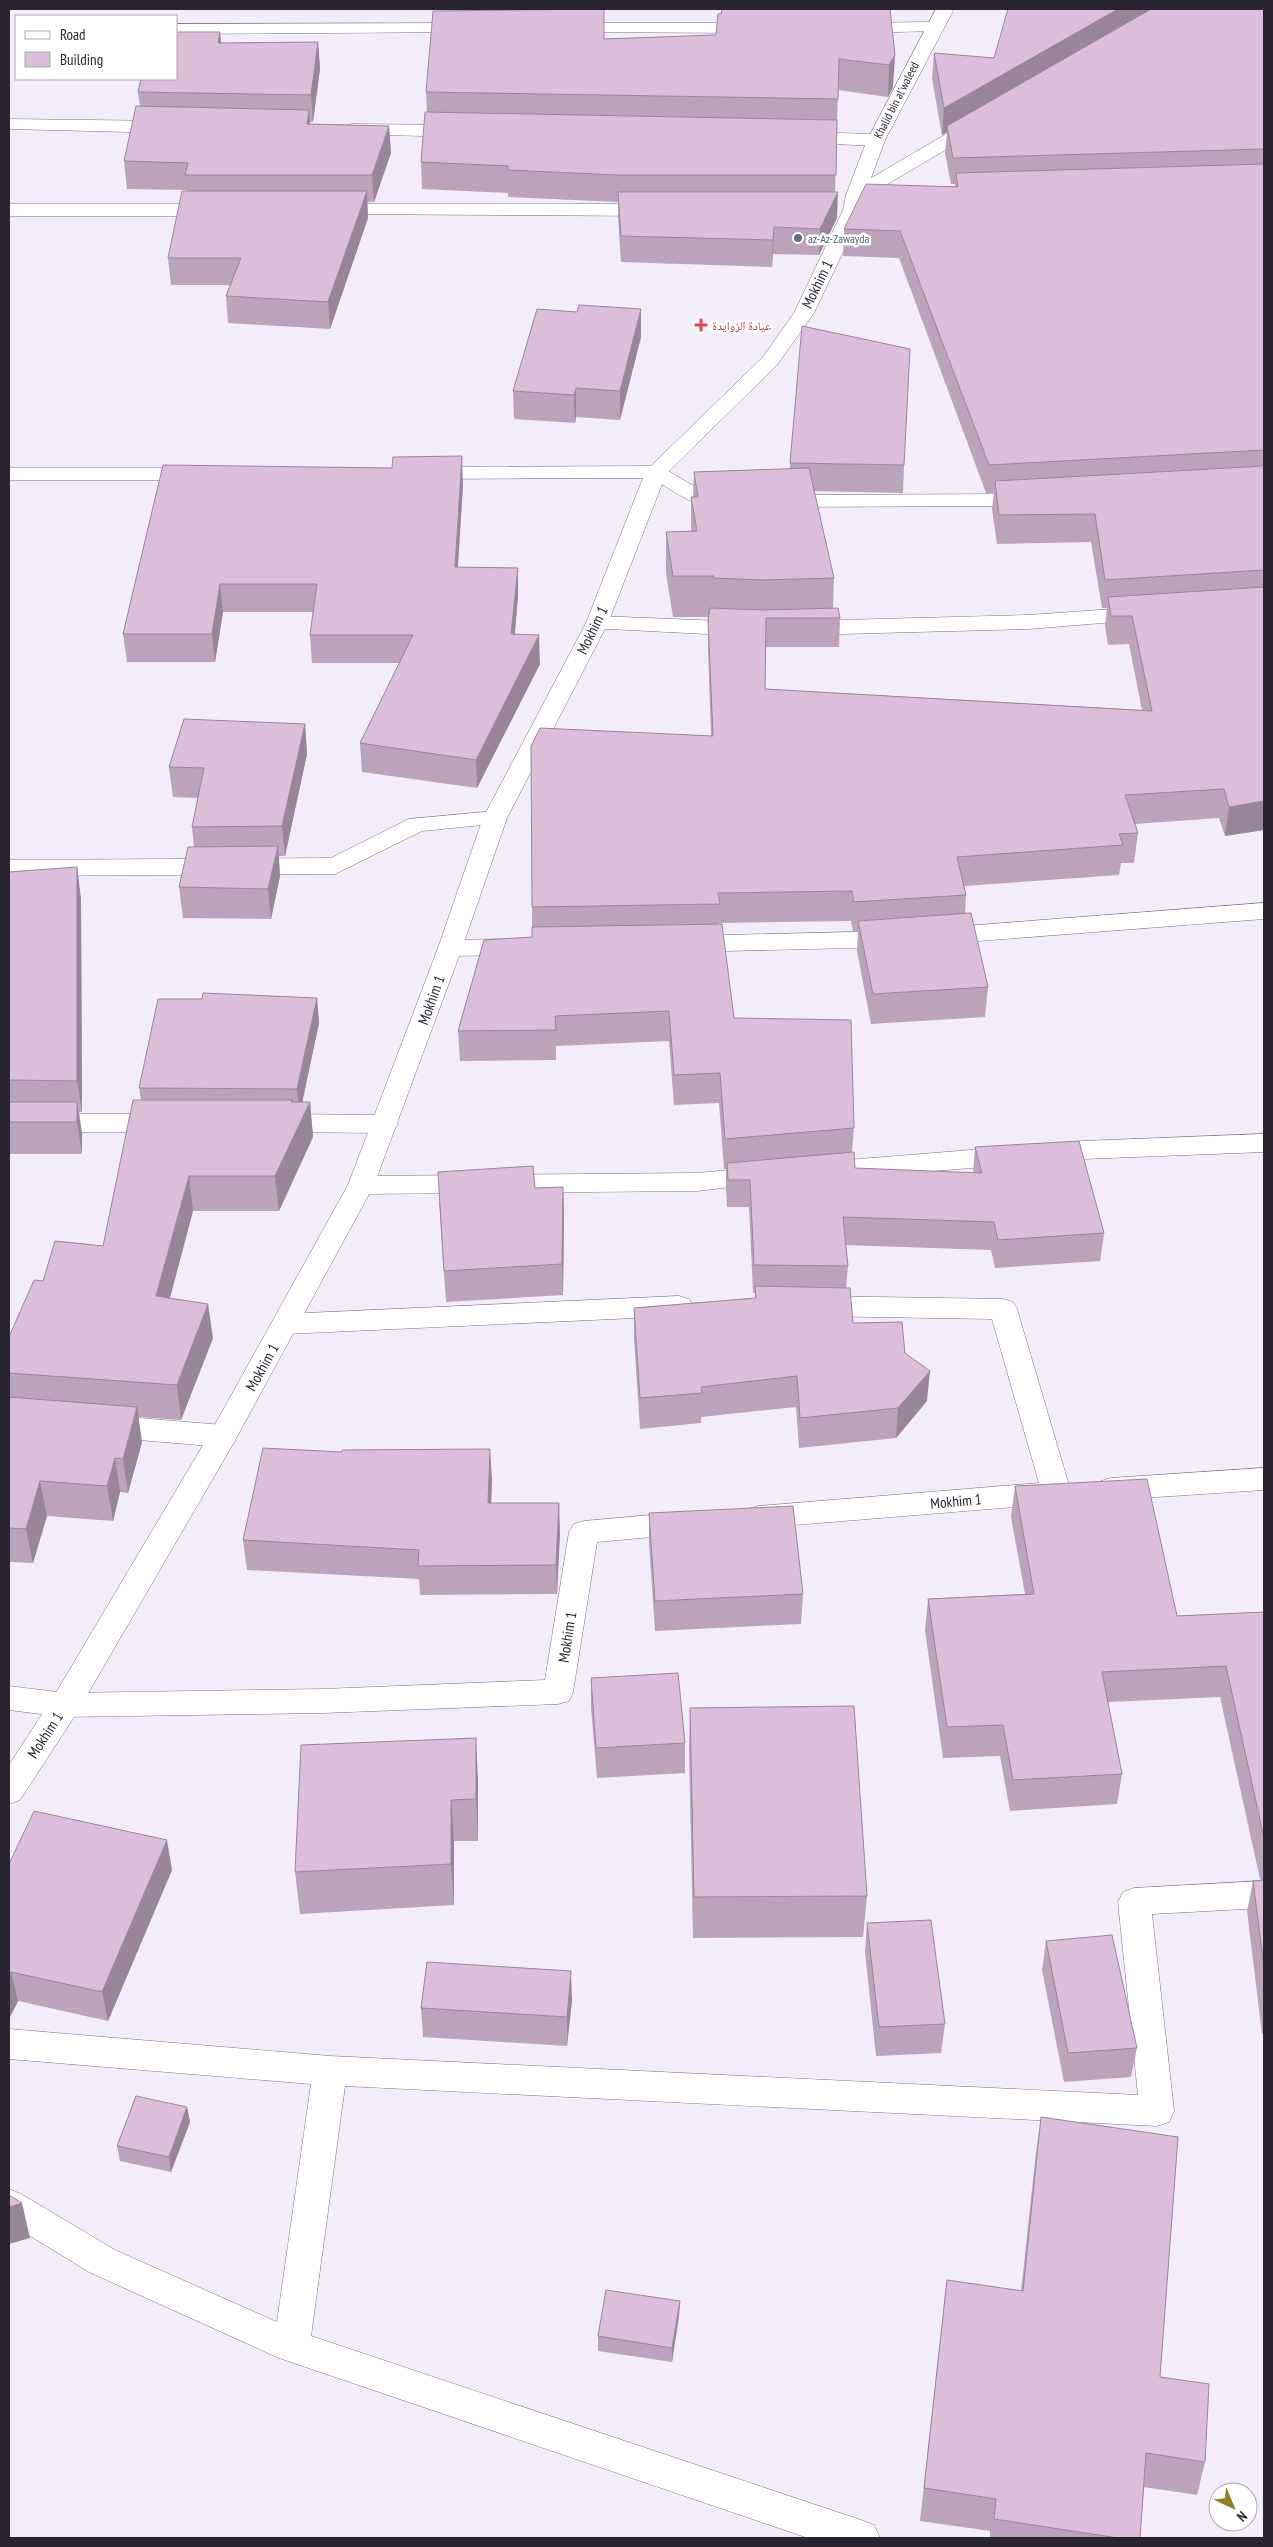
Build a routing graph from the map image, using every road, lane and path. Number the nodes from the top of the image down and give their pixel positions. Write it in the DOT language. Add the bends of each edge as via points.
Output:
graph roads {
  1 [pos="945,9"];
  2 [pos="486,28"];
  3 [pos="545,28"];
  4 [pos="775,28"];
  5 [pos="835,28"];
  6 [pos="934,28"];
  7 [pos="178,29"];
  8 [pos="990,116"];
  9 [pos="9,124"];
  10 [pos="186,127"];
  11 [pos="334,129"];
  12 [pos="482,132"];
  13 [pos="787,138"];
  14 [pos="876,140"];
  15 [pos="894,194"];
  16 [pos="854,203"];
  17 [pos="9,210"];
  18 [pos="237,210"];
  19 [pos="316,210"];
  20 [pos="674,210"];
  21 [pos="833,210"];
  22 [pos="656,472"];
  23 [pos="409,473"];
  24 [pos="9,474"];
  25 [pos="222,474"];
  26 [pos="1055,498"];
  27 [pos="1163,612"];
  28 [pos="597,623"];
  29 [pos="495,818"];
  30 [pos="9,868"];
  31 [pos="1264,911"];
  32 [pos="667,944"];
  33 [pos="539,946"];
  34 [pos="450,948"];
  35 [pos="9,1123"];
  36 [pos="187,1123"];
  37 [pos="247,1123"];
  38 [pos="385,1124"];
  39 [pos="1264,1143"];
  40 [pos="361,1185"];
  41 [pos="701,1305"];
  42 [pos="789,1305"];
  43 [pos="286,1324"];
  44 [pos="77,1424"];
  45 [pos="224,1436"];
  46 [pos="1264,1479"];
  47 [pos="1056,1492"];
  48 [pos="9,1698"];
  49 [pos="65,1705"];
  50 [pos="9,1790"];
  51 [pos="1264,1894"];
  52 [pos="9,2044"];
  53 [pos="330,2071"];
  54 [pos="9,2205"];
  55 [pos="292,2346"];
  56 [pos="862,2538"];
  1 -- 6 [label="street, Khalid bin al'waleed"];
  2 -- 7 [label="street"];
  3 -- 4 [label="street"];
  5 -- 6 [label="street"];
  6 -- 14 [label="street, Khalid bin al'waleed"];
  8 -- 16 [label="street"];
  9 -- 10 [label="street"];
  11 -- 12 [label="street"];
  13 -- 14 [label="street"];
  14 -- 16 [label="street, Khalid bin al'waleed"];
  15 -- 16 [label="street"];
  16 -- 21 [label="street"];
  16 -- 22 [label="street, Mokhim 1" via="804,313 770,361"];
  17 -- 18 [label="street"];
  19 -- 20 [label="street"];
  22 -- 23 [label="street"];
  22 -- 26 [label="street" via="705,502 1005,502"];
  22 -- 28 [label="street, Mokhim 1"];
  24 -- 25 [label="street"];
  27 -- 28 [label="street" via="1029,622 777,629"];
  28 -- 29 [label="street, Mokhim 1"];
  29 -- 30 [label="street" via="417,824 335,866"];
  29 -- 34 [label="street, Mokhim 1"];
  31 -- 32 [label="street" via="875,941"];
  33 -- 34 [label="street"];
  34 -- 38 [label="street, Mokhim 1"];
  35 -- 36 [label="street"];
  37 -- 38 [label="street"];
  38 -- 40 [label="street, Mokhim 1"];
  39 -- 40 [label="street" via="1083,1150 697,1182"];
  40 -- 43 [label="street, Mokhim 1"];
  41 -- 43 [label="street"];
  42 -- 47 [label="street" via="1003,1309"];
  43 -- 45 [label="street, Mokhim 1"];
  44 -- 45 [label="street"];
  45 -- 49 [label="street, Mokhim 1"];
  46 -- 47 [label="street, Mokhim 1"];
  47 -- 49 [label="street, Mokhim 1" via="584,1532 558,1692 323,1701"];
  48 -- 49 [label="street, Mokhim 1"];
  49 -- 50 [label="street, Mokhim 1"];
  51 -- 53 [label="street" via="1134,1902 1157,2111"];
  52 -- 53 [label="street"];
  53 -- 55 [label="street"];
  54 -- 55 [label="street" via="102,2261"];
  55 -- 56 [label="street"];
}
